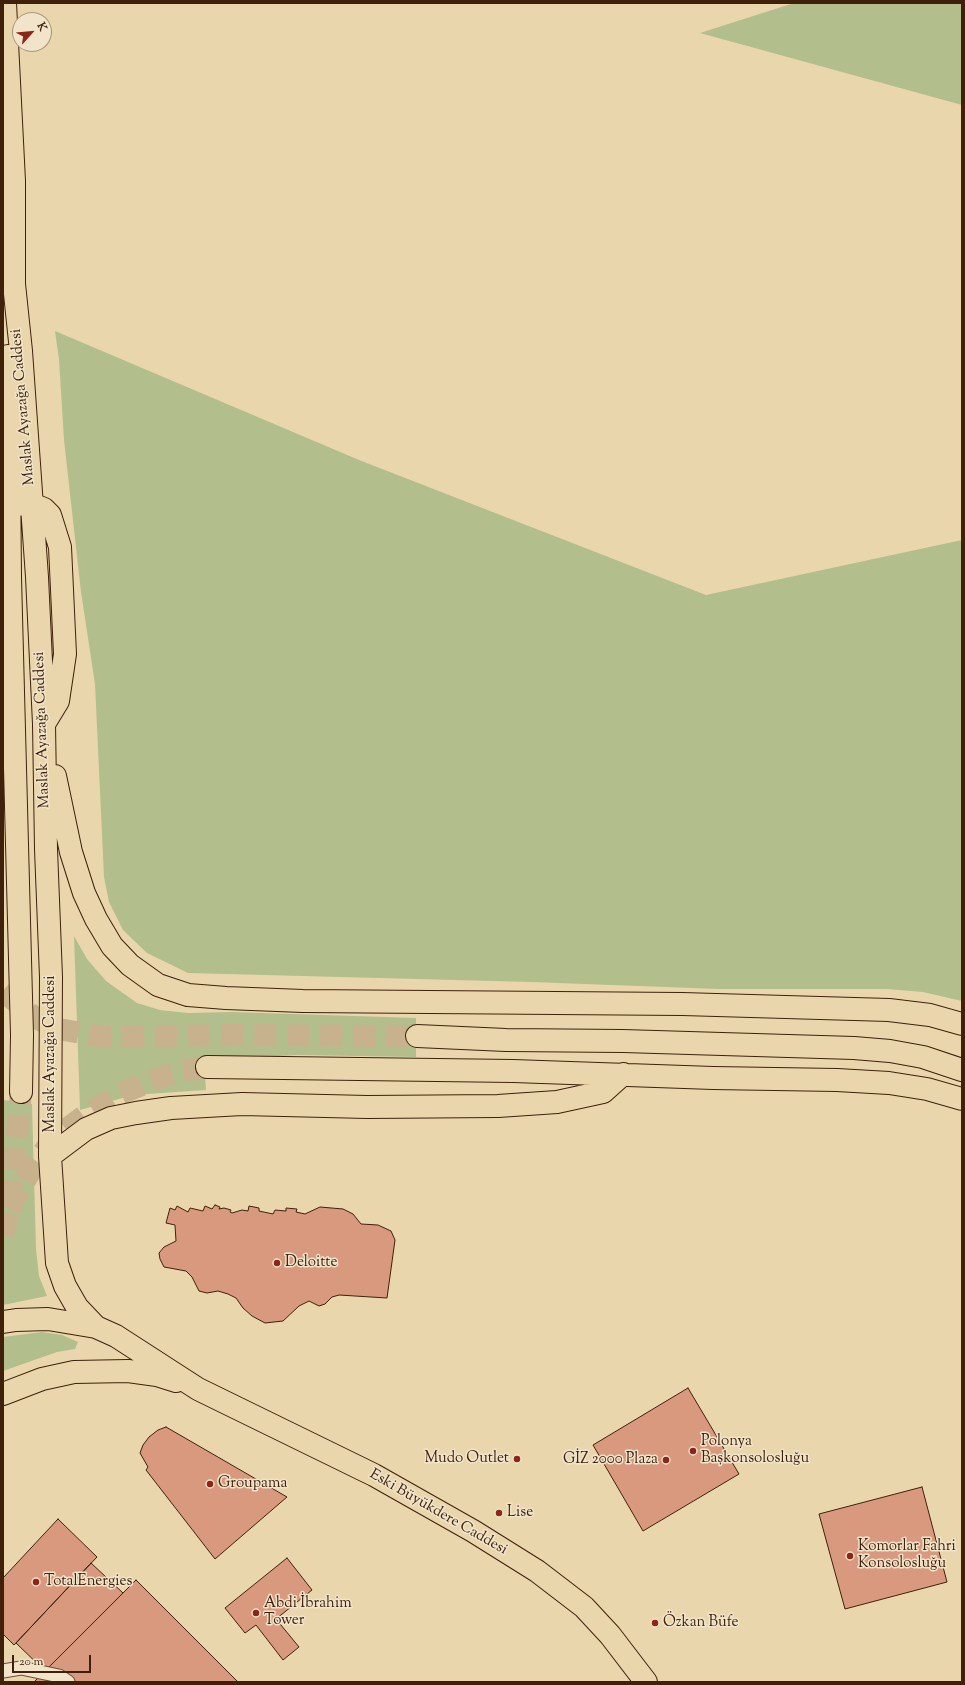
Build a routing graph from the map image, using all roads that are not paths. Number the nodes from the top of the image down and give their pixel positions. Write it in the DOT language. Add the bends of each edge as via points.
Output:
graph roads {
  1 [pos="5,3"];
  2 [pos="7,136"];
  3 [pos="14,284"];
  4 [pos="32,504"];
  5 [pos="6,505"];
  6 [pos="44,724"];
  7 [pos="962,1024"];
  8 [pos="417,1036"];
  9 [pos="207,1067"];
  10 [pos="962,1070"];
  11 [pos="623,1074"];
  12 [pos="21,1092"];
  13 [pos="962,1099"];
  14 [pos="50,1156"];
  15 [pos="3,1322"];
  16 [pos="96,1327"];
  17 [pos="198,1388"];
  18 [pos="3,1394"];
  19 [pos="3,1671"];
  20 [pos="68,1682"];
  21 [pos="646,1682"];
  1 -- 2 [label="main road, Maslak Ayazağa Caddesi"];
  2 -- 3 [label="main road, Maslak Ayazağa Caddesi" via="14,181"];
  3 -- 4 [label="main road, Maslak Ayazağa Caddesi"];
  3 -- 5 [label="main road" via="8,352"];
  4 -- 5 [label="main road"];
  4 -- 6 [label="main road, Maslak Ayazağa Caddesi"];
  5 -- 12 [label="main road" via="22,1035"];
  6 -- 7 [label="main road" via="71,852 84,893 96,919 112,946 130,965 158,985 188,995 303,1000 682,1004 889,1010 930,1015"];
  6 -- 14 [label="main road, Maslak Ayazağa Caddesi" via="51,976"];
  8 -- 10 [label="main road" via="854,1048 890,1051"];
  9 -- 11 [label="main road"];
  11 -- 13 [label="main road" via="837,1080 927,1089"];
  11 -- 14 [label="main road" via="603,1092 557,1102 490,1106 367,1107 242,1104 136,1113 111,1118 86,1129"];
  14 -- 16 [label="main road, Maslak Ayazağa Caddesi" via="57,1263 65,1286 77,1307"];
  15 -- 16 [label="main road" via="48,1319"];
  16 -- 17 [label="main road, Maslak Ayazağa Caddesi" via="116,1336"];
  17 -- 18 [label="main road" via="157,1375 105,1370 74,1372 42,1379"];
  17 -- 21 [label="main road, Eski Büyükdere Caddesi" via="374,1475 473,1531 536,1571 584,1607 610,1635"];
  19 -- 20 [label="lane" via="21,1668 59,1676"];
}
